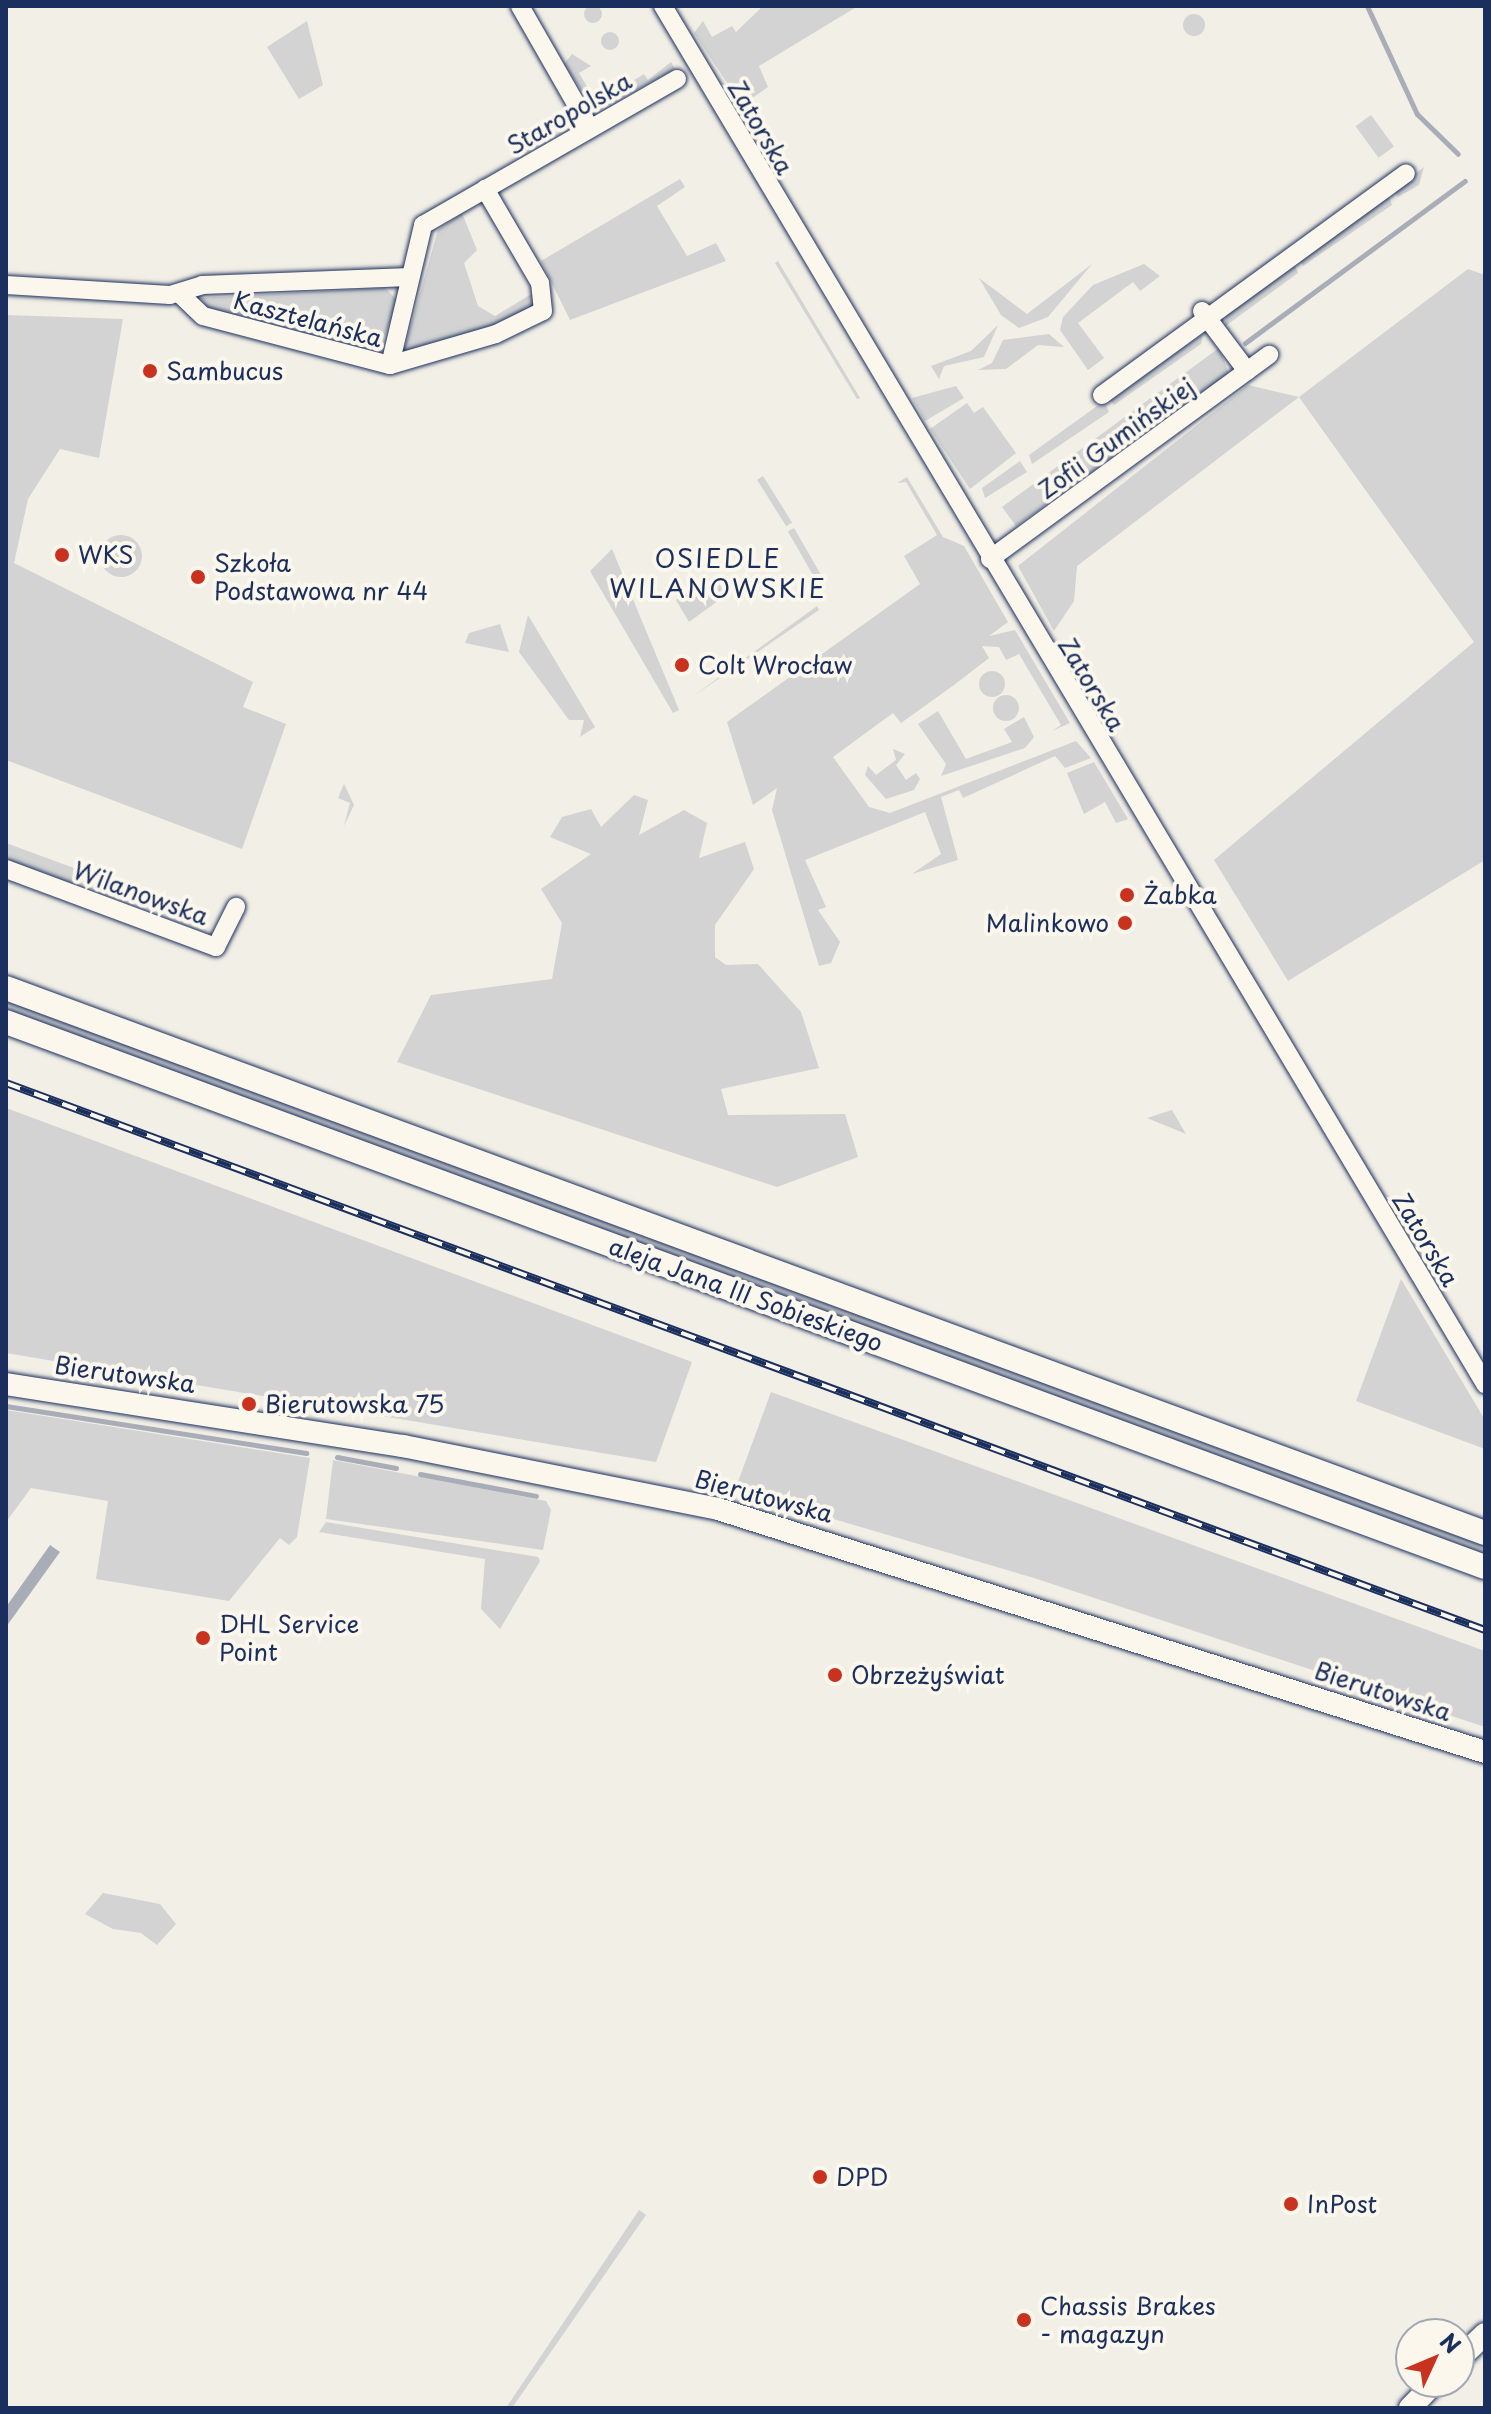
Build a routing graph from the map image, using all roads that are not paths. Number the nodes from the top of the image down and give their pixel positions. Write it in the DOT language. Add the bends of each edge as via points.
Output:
graph roads {
  1 [pos="520,6"];
  2 [pos="663,6"];
  3 [pos="677,79"];
  4 [pos="590,128"];
  5 [pos="1406,173"];
  6 [pos="485,189"];
  7 [pos="423,225"];
  8 [pos="410,277"];
  9 [pos="6,285"];
  10 [pos="181,295"];
  11 [pos="1205,314"];
  12 [pos="1269,355"];
  13 [pos="390,365"];
  14 [pos="1247,371"];
  15 [pos="1102,395"];
  16 [pos="990,559"];
  17 [pos="6,869"];
  18 [pos="236,907"];
  19 [pos="6,988"];
  20 [pos="6,1022"];
  21 [pos="6,1384"];
  22 [pos="1485,1384"];
  23 [pos="1485,1533"];
  24 [pos="1485,1567"];
  25 [pos="1485,1752"];
  1 -- 4 [label="street"];
  2 -- 16 [label="street, Zatorska"];
  3 -- 4 [label="street, Staropolska"];
  4 -- 6 [label="street, Staropolska"];
  5 -- 11 [label="street"];
  6 -- 7 [label="street, Staropolska"];
  6 -- 13 [label="street" via="540,283 543,311 496,334"];
  7 -- 8 [label="street, Kasztelańska"];
  8 -- 10 [label="street, Kasztelańska" via="202,285"];
  8 -- 13 [label="street, Kasztelańska"];
  9 -- 10 [label="street, Kasztelańska"];
  10 -- 13 [label="street, Kasztelańska" via="203,316"];
  11 -- 14 [label="street"];
  11 -- 15 [label="street"];
  12 -- 14 [label="street, Zofii Gumińskiej"];
  14 -- 16 [label="street, Zofii Gumińskiej"];
  16 -- 22 [label="street, Zatorska"];
  17 -- 18 [label="street, Wilanowska" via="216,947"];
  19 -- 23 [label="main road, aleja Jana III Sobieskiego"];
  20 -- 24 [label="main road, aleja Jana III Sobieskiego"];
  21 -- 25 [label="street, Bierutowska" via="403,1446 718,1509"];
}
